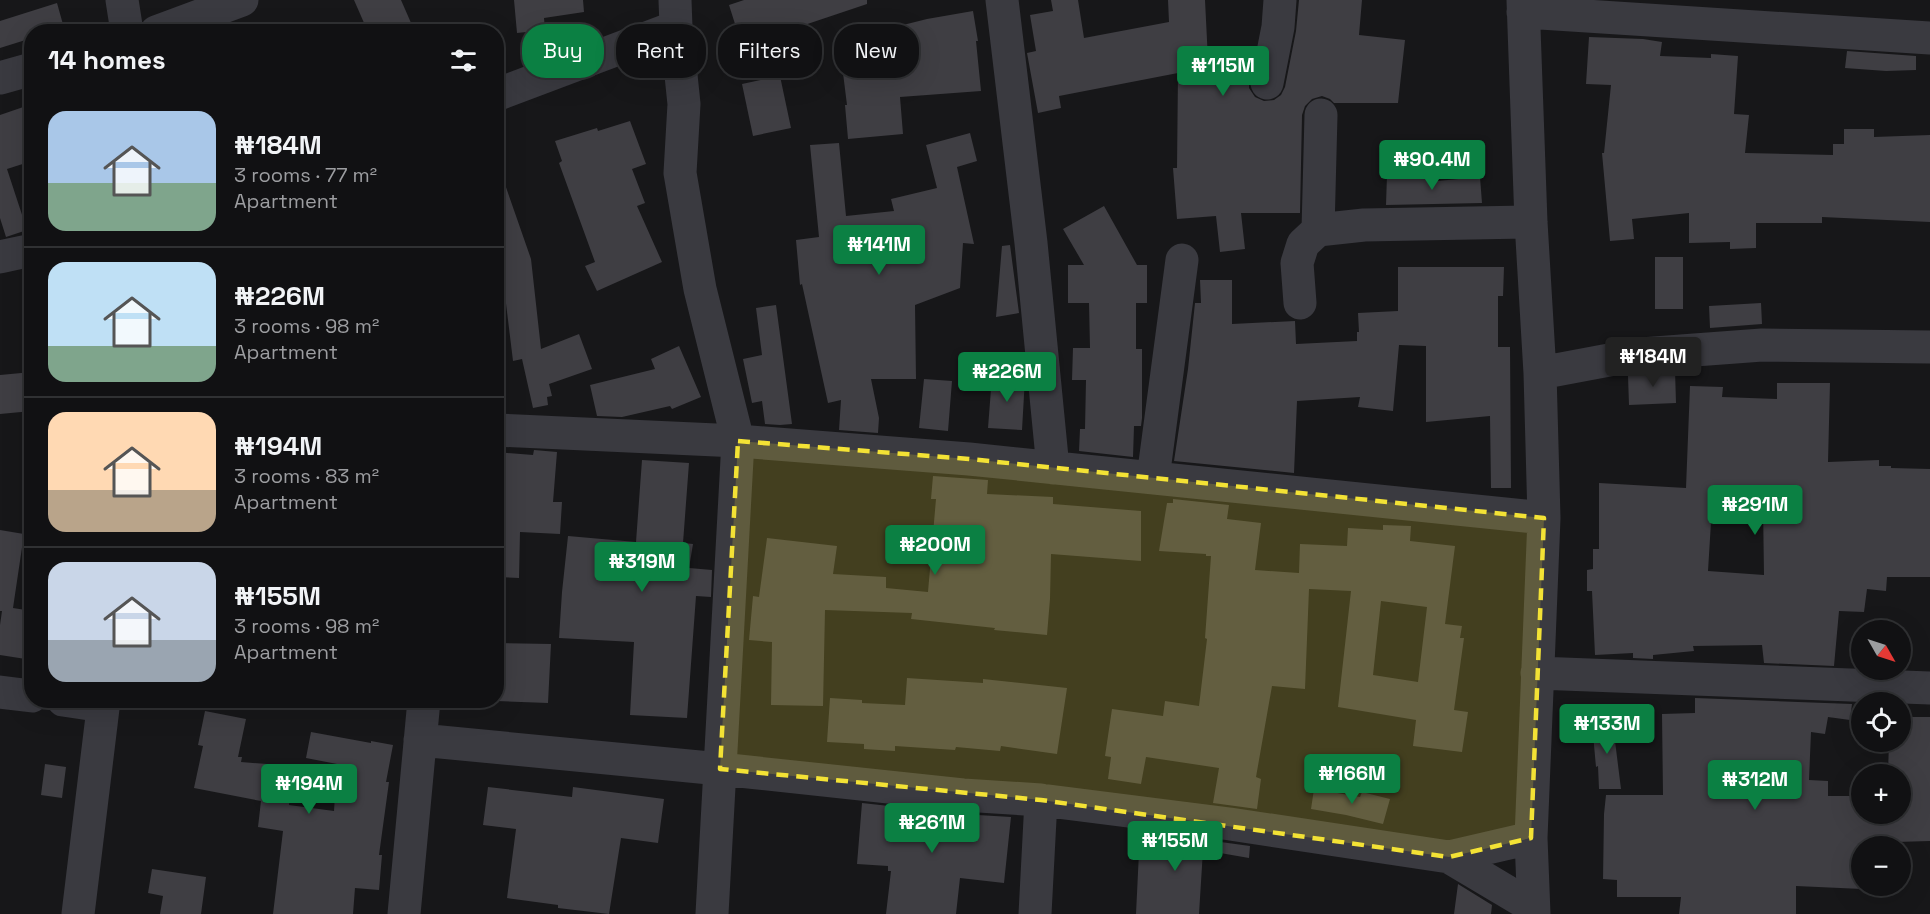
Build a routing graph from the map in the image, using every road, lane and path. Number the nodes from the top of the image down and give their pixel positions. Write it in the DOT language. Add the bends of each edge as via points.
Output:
graph roads {
  1 [pos="122,0"];
  2 [pos="242,0"];
  3 [pos="1002,0"];
  4 [pos="1280,0"];
  5 [pos="1523,6"];
  6 [pos="676,13"];
  7 [pos="126,24"];
  8 [pos="178,24"];
  9 [pos="1930,38"];
  10 [pos="24,71"];
  11 [pos="0,78"];
  12 [pos="1267,83"];
  13 [pos="504,91"];
  14 [pos="1321,115"];
  15 [pos="1531,222"];
  16 [pos="1318,230"];
  17 [pos="24,252"];
  18 [pos="0,257"];
  19 [pos="1182,260"];
  20 [pos="1300,303"];
  21 [pos="1930,347"];
  22 [pos="1540,373"];
  23 [pos="504,430"];
  24 [pos="738,441"];
  25 [pos="1053,468"];
  26 [pos="1153,478"];
  27 [pos="1544,518"];
  28 [pos="1537,673"];
  29 [pos="1930,687"];
  30 [pos="0,692"];
  31 [pos="24,695"];
  32 [pos="103,708"];
  33 [pos="423,708"];
  34 [pos="420,740"];
  35 [pos="720,769"];
  36 [pos="1041,800"];
  37 [pos="1531,838"];
  38 [pos="1449,857"];
  39 [pos="1534,911"];
  40 [pos="78,914"];
  41 [pos="404,914"];
  42 [pos="712,914"];
  43 [pos="1035,914"];
  1 -- 7 [label="street"];
  2 -- 8 [label="street"];
  3 -- 25 [label="street"];
  4 -- 12 [label="street"];
  5 -- 9 [label="street"];
  5 -- 15 [label="street"];
  6 -- 13 [label="street"];
  6 -- 24 [label="street" via="684,104 680,173 700,289"];
  10 -- 11 [label="street"];
  14 -- 16 [label="street"];
  15 -- 16 [label="street" via="1364,225"];
  15 -- 22 [label="street"];
  16 -- 20 [label="street" via="1304,244 1297,263"];
  17 -- 18 [label="street"];
  19 -- 26 [label="street"];
  21 -- 22 [label="street" via="1762,345 1641,354"];
  22 -- 27 [label="street"];
  23 -- 24 [label="street"];
  24 -- 25 [label="street"];
  24 -- 35 [label="street"];
  25 -- 26 [label="street"];
  26 -- 27 [label="street"];
  27 -- 28 [label="street"];
  28 -- 29 [label="street"];
  28 -- 37 [label="street"];
  30 -- 31 [label="street"];
  32 -- 40 [label="street"];
  33 -- 34 [label="street"];
  34 -- 35 [label="street"];
  34 -- 41 [label="street"];
  35 -- 36 [label="street"];
  35 -- 42 [label="street"];
  36 -- 38 [label="street"];
  36 -- 43 [label="street"];
  37 -- 38 [label="street"];
  37 -- 39 [label="street"];
  38 -- 39 [label="street"];
}
